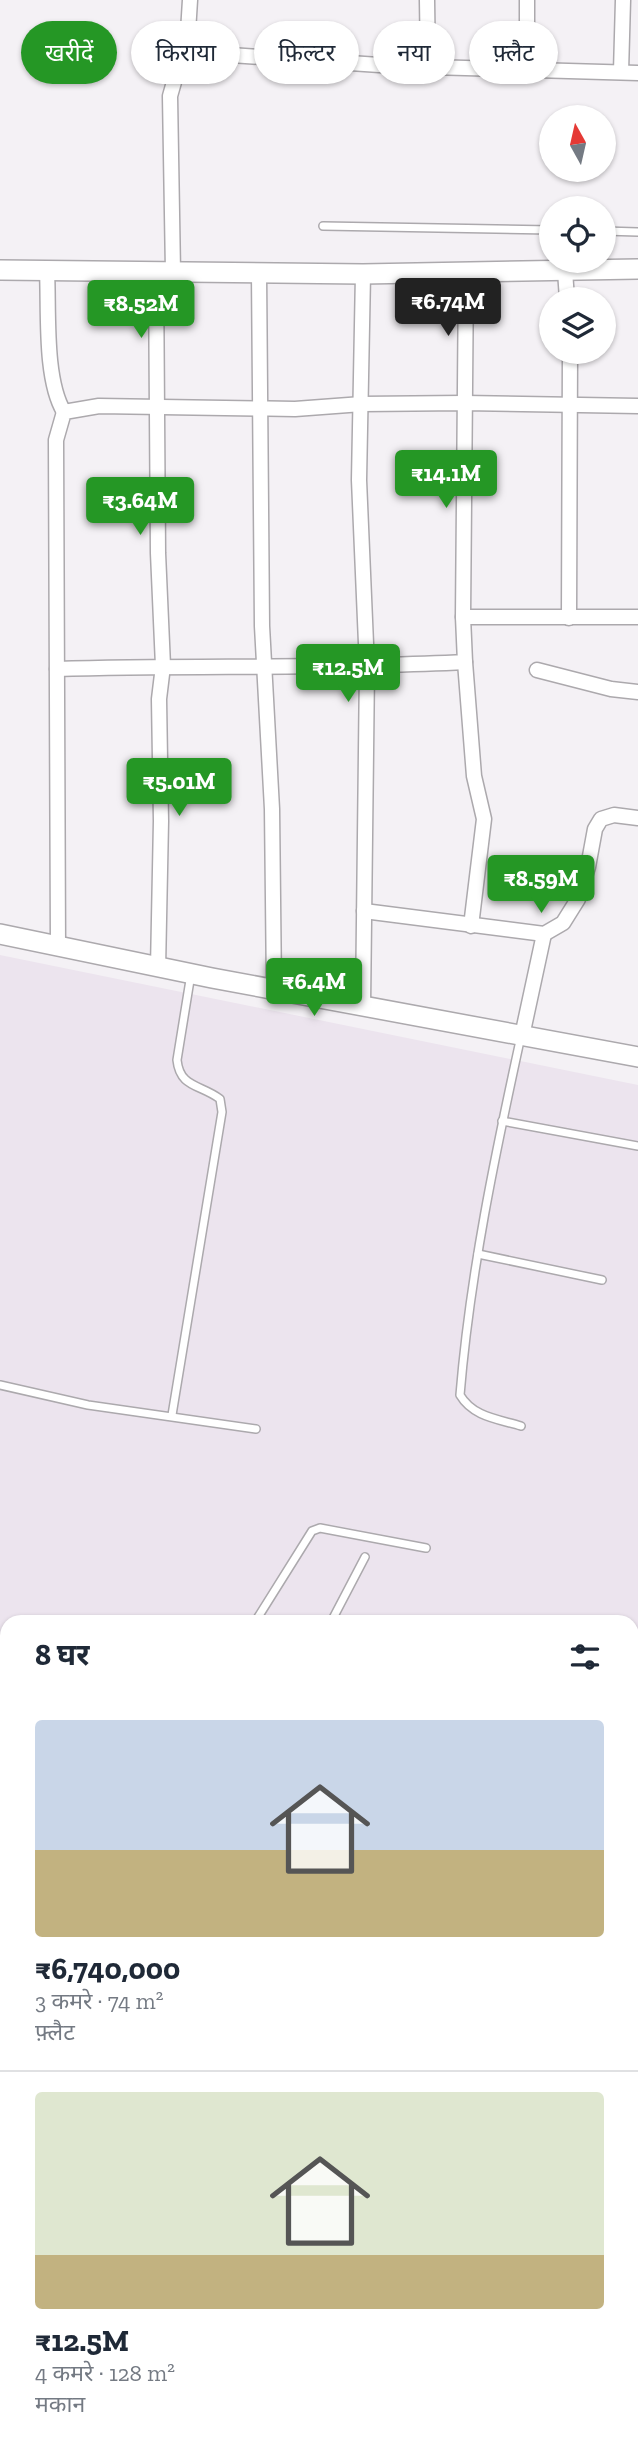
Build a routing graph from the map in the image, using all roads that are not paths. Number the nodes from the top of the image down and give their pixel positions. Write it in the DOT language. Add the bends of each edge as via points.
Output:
graph roads {
  1 [pos="190,0"];
  2 [pos="427,0"];
  3 [pos="527,0"];
  4 [pos="623,0"];
  5 [pos="189,21"];
  6 [pos="427,21"];
  7 [pos="527,21"];
  8 [pos="240,56"];
  9 [pos="373,63"];
  10 [pos="558,71"];
  11 [pos="621,72"];
  12 [pos="638,73"];
  13 [pos="173,84"];
  14 [pos="323,226"];
  15 [pos="539,230"];
  16 [pos="616,231"];
  17 [pos="638,232"];
  18 [pos="638,269"];
  19 [pos="0,270"];
  20 [pos="616,270"];
  21 [pos="47,271"];
  22 [pos="539,271"];
  23 [pos="466,272"];
  24 [pos="165,273"];
  25 [pos="259,274"];
  26 [pos="363,274"];
  27 [pos="569,364"];
  28 [pos="464,403"];
  29 [pos="362,404"];
  30 [pos="638,406"];
  31 [pos="159,407"];
  32 [pos="258,407"];
  33 [pos="570,407"];
  34 [pos="64,412"];
  35 [pos="463,617"];
  36 [pos="638,617"];
  37 [pos="569,618"];
  38 [pos="465,662"];
  39 [pos="163,666"];
  40 [pos="367,667"];
  41 [pos="265,668"];
  42 [pos="57,669"];
  43 [pos="537,670"];
  44 [pos="638,692"];
  45 [pos="638,818"];
  46 [pos="364,911"];
  47 [pos="471,926"];
  48 [pos="0,934"];
  49 [pos="544,934"];
  50 [pos="58,948"];
  51 [pos="158,968"];
  52 [pos="191,974"];
  53 [pos="274,990"];
  54 [pos="363,1006"];
  55 [pos="522,1036"];
  56 [pos="638,1057"];
  57 [pos="502,1121"];
  58 [pos="638,1146"];
  59 [pos="478,1254"];
  60 [pos="603,1280"];
  61 [pos="0,1385"];
  62 [pos="172,1415"];
  63 [pos="521,1426"];
  64 [pos="256,1429"];
  65 [pos="426,1548"];
  66 [pos="365,1557"];
  67 [pos="258,1615"];
  68 [pos="335,1615"];
  1 -- 5 [label="street"];
  2 -- 6 [label="street"];
  3 -- 7 [label="street"];
  4 -- 11 [label="street"];
  8 -- 9 [label="street"];
  10 -- 11 [label="street"];
  11 -- 12 [label="street"];
  13 -- 24 [label="street"];
  14 -- 15 [label="lane"];
  16 -- 17 [label="lane"];
  18 -- 20 [label="street"];
  19 -- 21 [label="street"];
  21 -- 24 [label="street"];
  21 -- 34 [label="street" via="52,374 56,400"];
  22 -- 23 [label="street"];
  23 -- 26 [label="street"];
  23 -- 28 [label="street"];
  24 -- 25 [label="street"];
  24 -- 31 [label="street"];
  25 -- 26 [label="street"];
  25 -- 32 [label="street"];
  26 -- 29 [label="street"];
  27 -- 33 [label="street"];
  28 -- 29 [label="street"];
  28 -- 33 [label="street"];
  28 -- 35 [label="street"];
  29 -- 32 [label="street"];
  29 -- 40 [label="street" via="359,480"];
  30 -- 33 [label="street"];
  31 -- 32 [label="street"];
  31 -- 34 [label="street" via="88,407"];
  31 -- 39 [label="street"];
  32 -- 41 [label="street"];
  33 -- 37 [label="street"];
  34 -- 42 [label="street" via="56,440"];
  35 -- 37 [label="street"];
  35 -- 38 [label="street"];
  36 -- 37 [label="street"];
  38 -- 40 [label="street"];
  38 -- 47 [label="street" via="474,776 484,820"];
  39 -- 41 [label="street"];
  39 -- 42 [label="street"];
  39 -- 51 [label="street"];
  40 -- 41 [label="street"];
  40 -- 46 [label="street"];
  41 -- 53 [label="street"];
  42 -- 50 [label="street"];
  43 -- 44 [label="street"];
  45 -- 49 [label="street" via="614,815 601,819 578,899 563,923"];
  46 -- 47 [label="street"];
  46 -- 54 [label="street"];
  47 -- 49 [label="street"];
  48 -- 50 [label="street"];
  49 -- 55 [label="street"];
  50 -- 51 [label="street"];
  51 -- 52 [label="street"];
  52 -- 53 [label="street"];
  52 -- 62 [label="lane" via="178,1072 184,1081 220,1099 222,1120"];
  53 -- 54 [label="street"];
  54 -- 55 [label="street"];
  55 -- 56 [label="street"];
  55 -- 57 [label="lane"];
  57 -- 58 [label="lane"];
  57 -- 59 [label="lane"];
  59 -- 60 [label="lane"];
  59 -- 63 [label="lane" via="466,1320 460,1395 477,1413"];
  61 -- 62 [label="lane" via="88,1405"];
  62 -- 64 [label="lane"];
  65 -- 67 [label="lane" via="320,1528 312,1531"];
  66 -- 68 [label="lane"];
}
